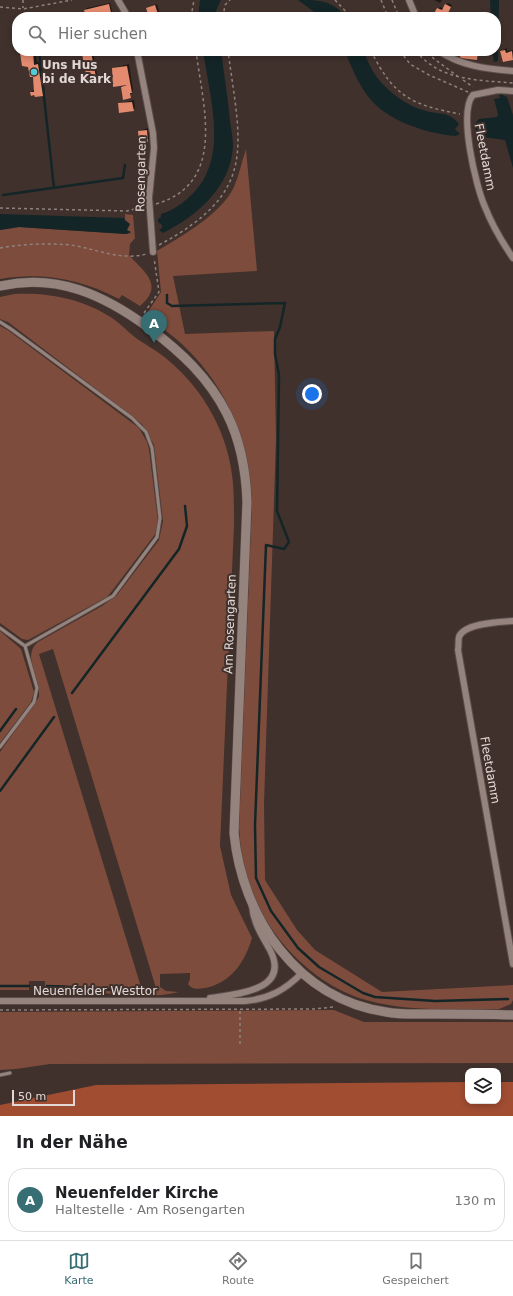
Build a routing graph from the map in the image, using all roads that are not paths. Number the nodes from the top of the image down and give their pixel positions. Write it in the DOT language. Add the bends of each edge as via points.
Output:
graph roads {
  1 [pos="118,0"];
  2 [pos="409,0"];
  3 [pos="125,12"];
  4 [pos="414,12"];
  5 [pos="139,56"];
  6 [pos="446,56"];
  7 [pos="513,71"];
  8 [pos="513,91"];
  9 [pos="153,249"];
  10 [pos="513,258"];
  11 [pos="0,286"];
  12 [pos="0,322"];
  13 [pos="513,621"];
  14 [pos="0,628"];
  15 [pos="25,646"];
  16 [pos="0,747"];
  17 [pos="252,905"];
  18 [pos="513,964"];
  19 [pos="302,973"];
  20 [pos="0,1001"];
  21 [pos="191,1001"];
  22 [pos="513,1015"];
  23 [pos="10,1073"];
  24 [pos="0,1075"];
  1 -- 3 [label="street"];
  2 -- 4 [label="street"];
  5 -- 9 [label="street, Rosengarten" via="154,133 150,206"];
  6 -- 7 [label="street" via="469,65"];
  8 -- 10 [label="street, Fleetdamm" via="498,90 473,95 468,101 466,115 468,139 480,194 491,221"];
  11 -- 17 [label="main road, Am Rosengarten" via="29,282 70,287 101,297 139,320 181,353 209,384 228,416 238,440 245,468 247,502 234,833 239,867"];
  12 -- 15 [label="lane" via="132,418 146,432 152,448 160,518 157,537 151,547 112,596"];
  13 -- 18 [label="street, Fleetdamm" via="464,630 459,637 458,650"];
  14 -- 15 [label="lane"];
  15 -- 16 [label="lane" via="37,688 36,698"];
  17 -- 19 [label="main road, Am Rosengarten" via="274,941"];
  17 -- 21 [label="street, Neuenfelder Westtor" via="254,920 274,961 270,979 258,989"];
  19 -- 21 [label="street, Neuenfelder Westtor" via="281,991 264,998"];
  19 -- 22 [label="main road, Am Rosengarten" via="332,994 359,1006 386,1012"];
  20 -- 21 [label="street, Neuenfelder Westtor"];
  23 -- 24 [label="lane"];
}
